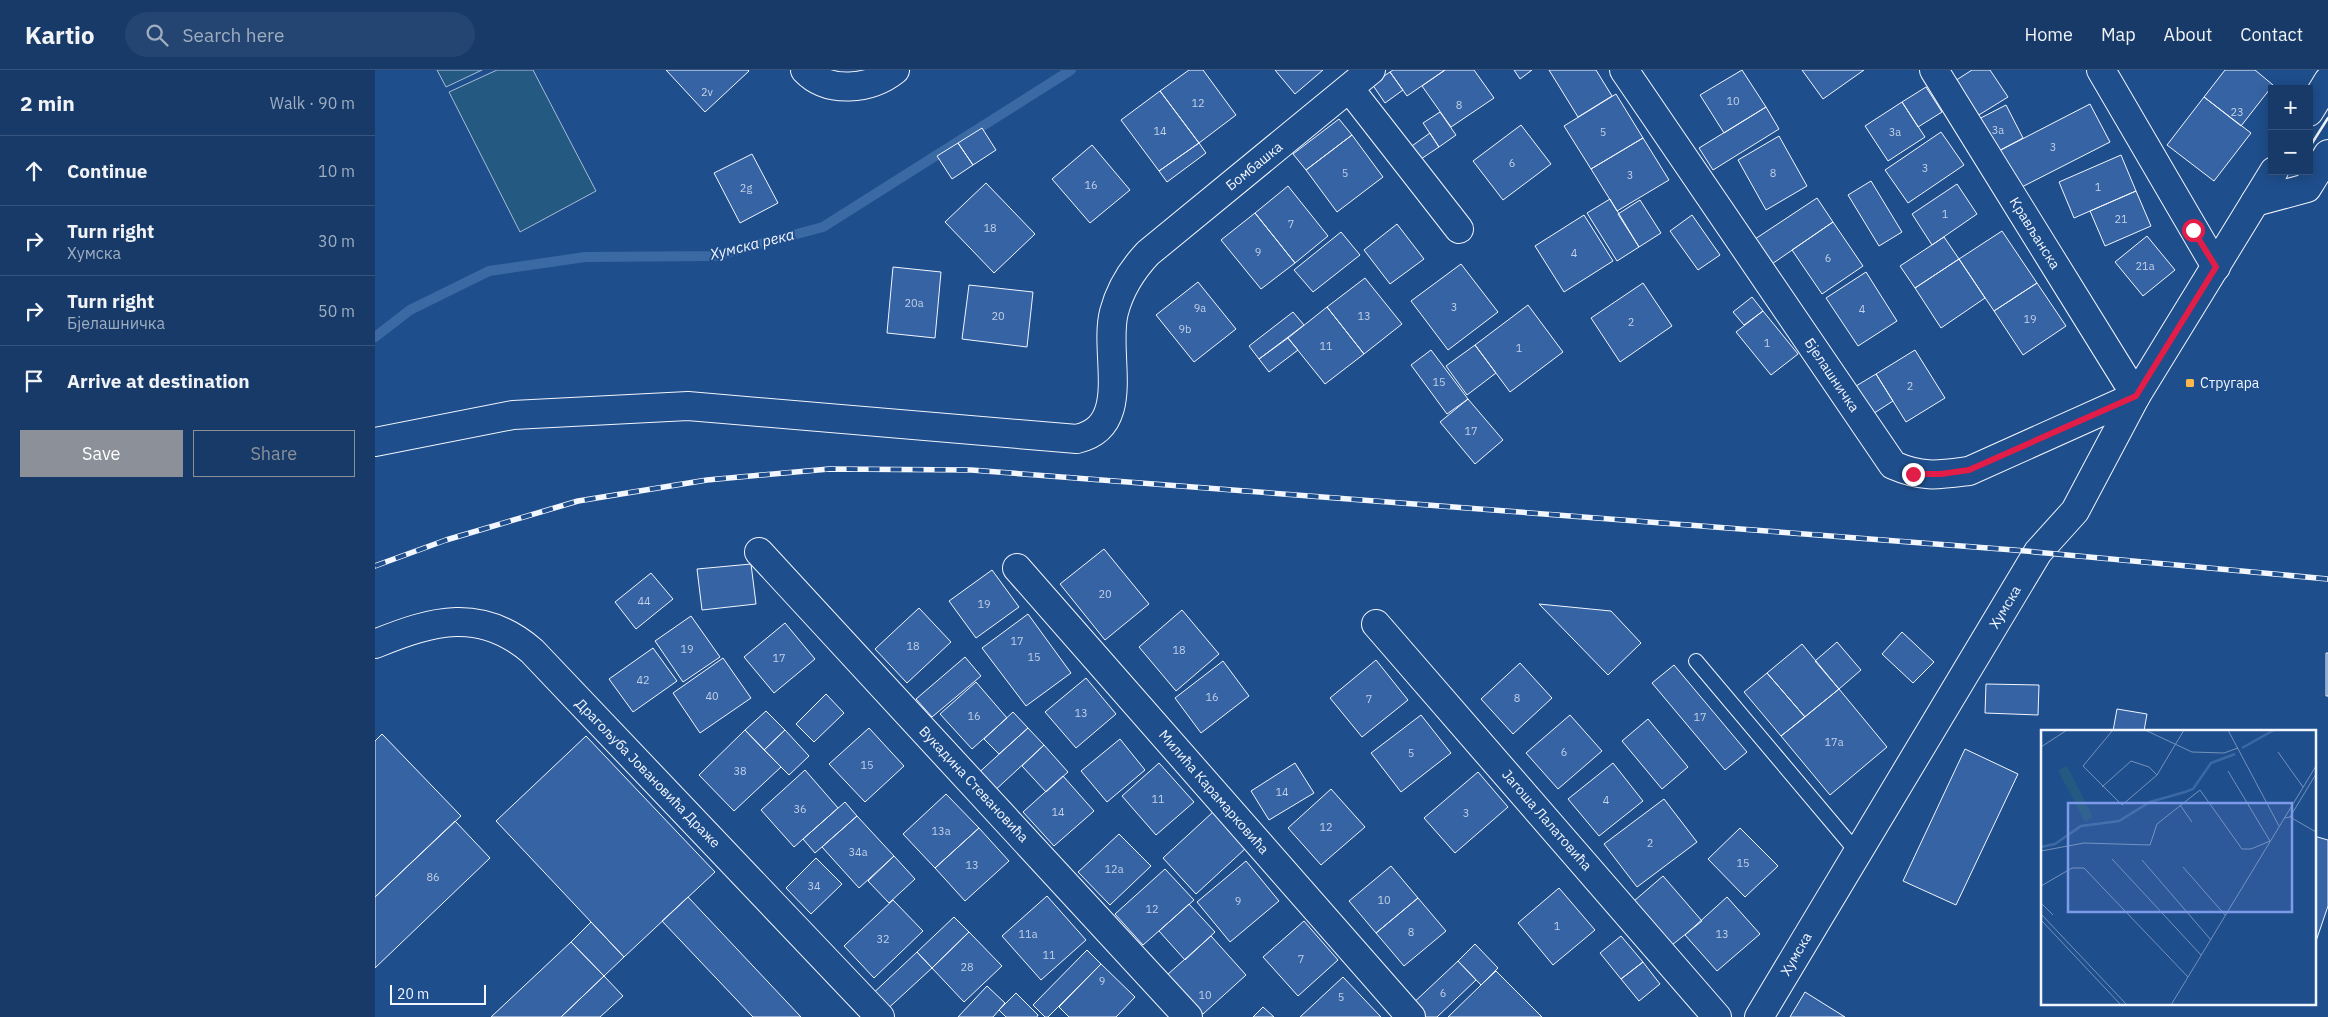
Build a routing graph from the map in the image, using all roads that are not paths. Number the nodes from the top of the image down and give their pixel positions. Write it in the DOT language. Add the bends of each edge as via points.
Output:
graph roads {
  1 [pos="805,70"];
  2 [pos="895,70"];
  3 [pos="1371,70"];
  4 [pos="1624,70"];
  5 [pos="1934,70"];
  6 [pos="2101,70"];
  7 [pos="2328,81"];
  8 [pos="1349,88"];
  9 [pos="2313,105"];
  10 [pos="2328,154"];
  11 [pos="2271,175"];
  12 [pos="2318,194"];
  13 [pos="2255,202"];
  14 [pos="1459,229"];
  15 [pos="2216,267"];
  16 [pos="2136,396"];
  17 [pos="375,442"];
  18 [pos="759,552"];
  19 [pos="1017,568"];
  20 [pos="1376,624"];
  21 [pos="375,644"];
  22 [pos="1696,661"];
  23 [pos="1857,852"];
  24 [pos="881,1017"];
  25 [pos="1188,1017"];
  26 [pos="1411,1017"];
  27 [pos="1717,1017"];
  28 [pos="1759,1017"];
  1 -- 2 [label="street" via="827,84 846,87 865,84"];
  3 -- 8 [label="street, Бомбашка"];
  4 -- 16 [label="street, Бјелашничка" via="1893,465 1913,474 1969,470"];
  5 -- 16 [label="street, Крављанска"];
  6 -- 15 [label="street"];
  7 -- 9 [label="street"];
  8 -- 14 [label="street"];
  8 -- 17 [label="street, Бомбашка" via="1148,253 1133,270 1114,313 1112,407 1102,426 1089,436 1077,439 688,406 513,415"];
  10 -- 12 [label="street"];
  11 -- 13 [label="street, Хумска"];
  12 -- 13 [label="street"];
  13 -- 15 [label="street, Хумска"];
  15 -- 16 [label="street, Хумска"];
  16 -- 23 [label="street, Хумска" via="2075,511 2038,552"];
  18 -- 25 [label="street, Вукадина Стевановића"];
  19 -- 26 [label="street, Милића Карамарковића"];
  20 -- 27 [label="street, Јагоша Лалатовића"];
  21 -- 24 [label="street, Драгољуба Јовановића Драже" via="411,630 450,622 473,622 495,627 516,637"];
  22 -- 23 [label="lane"];
  23 -- 28 [label="street, Хумска"];
}
